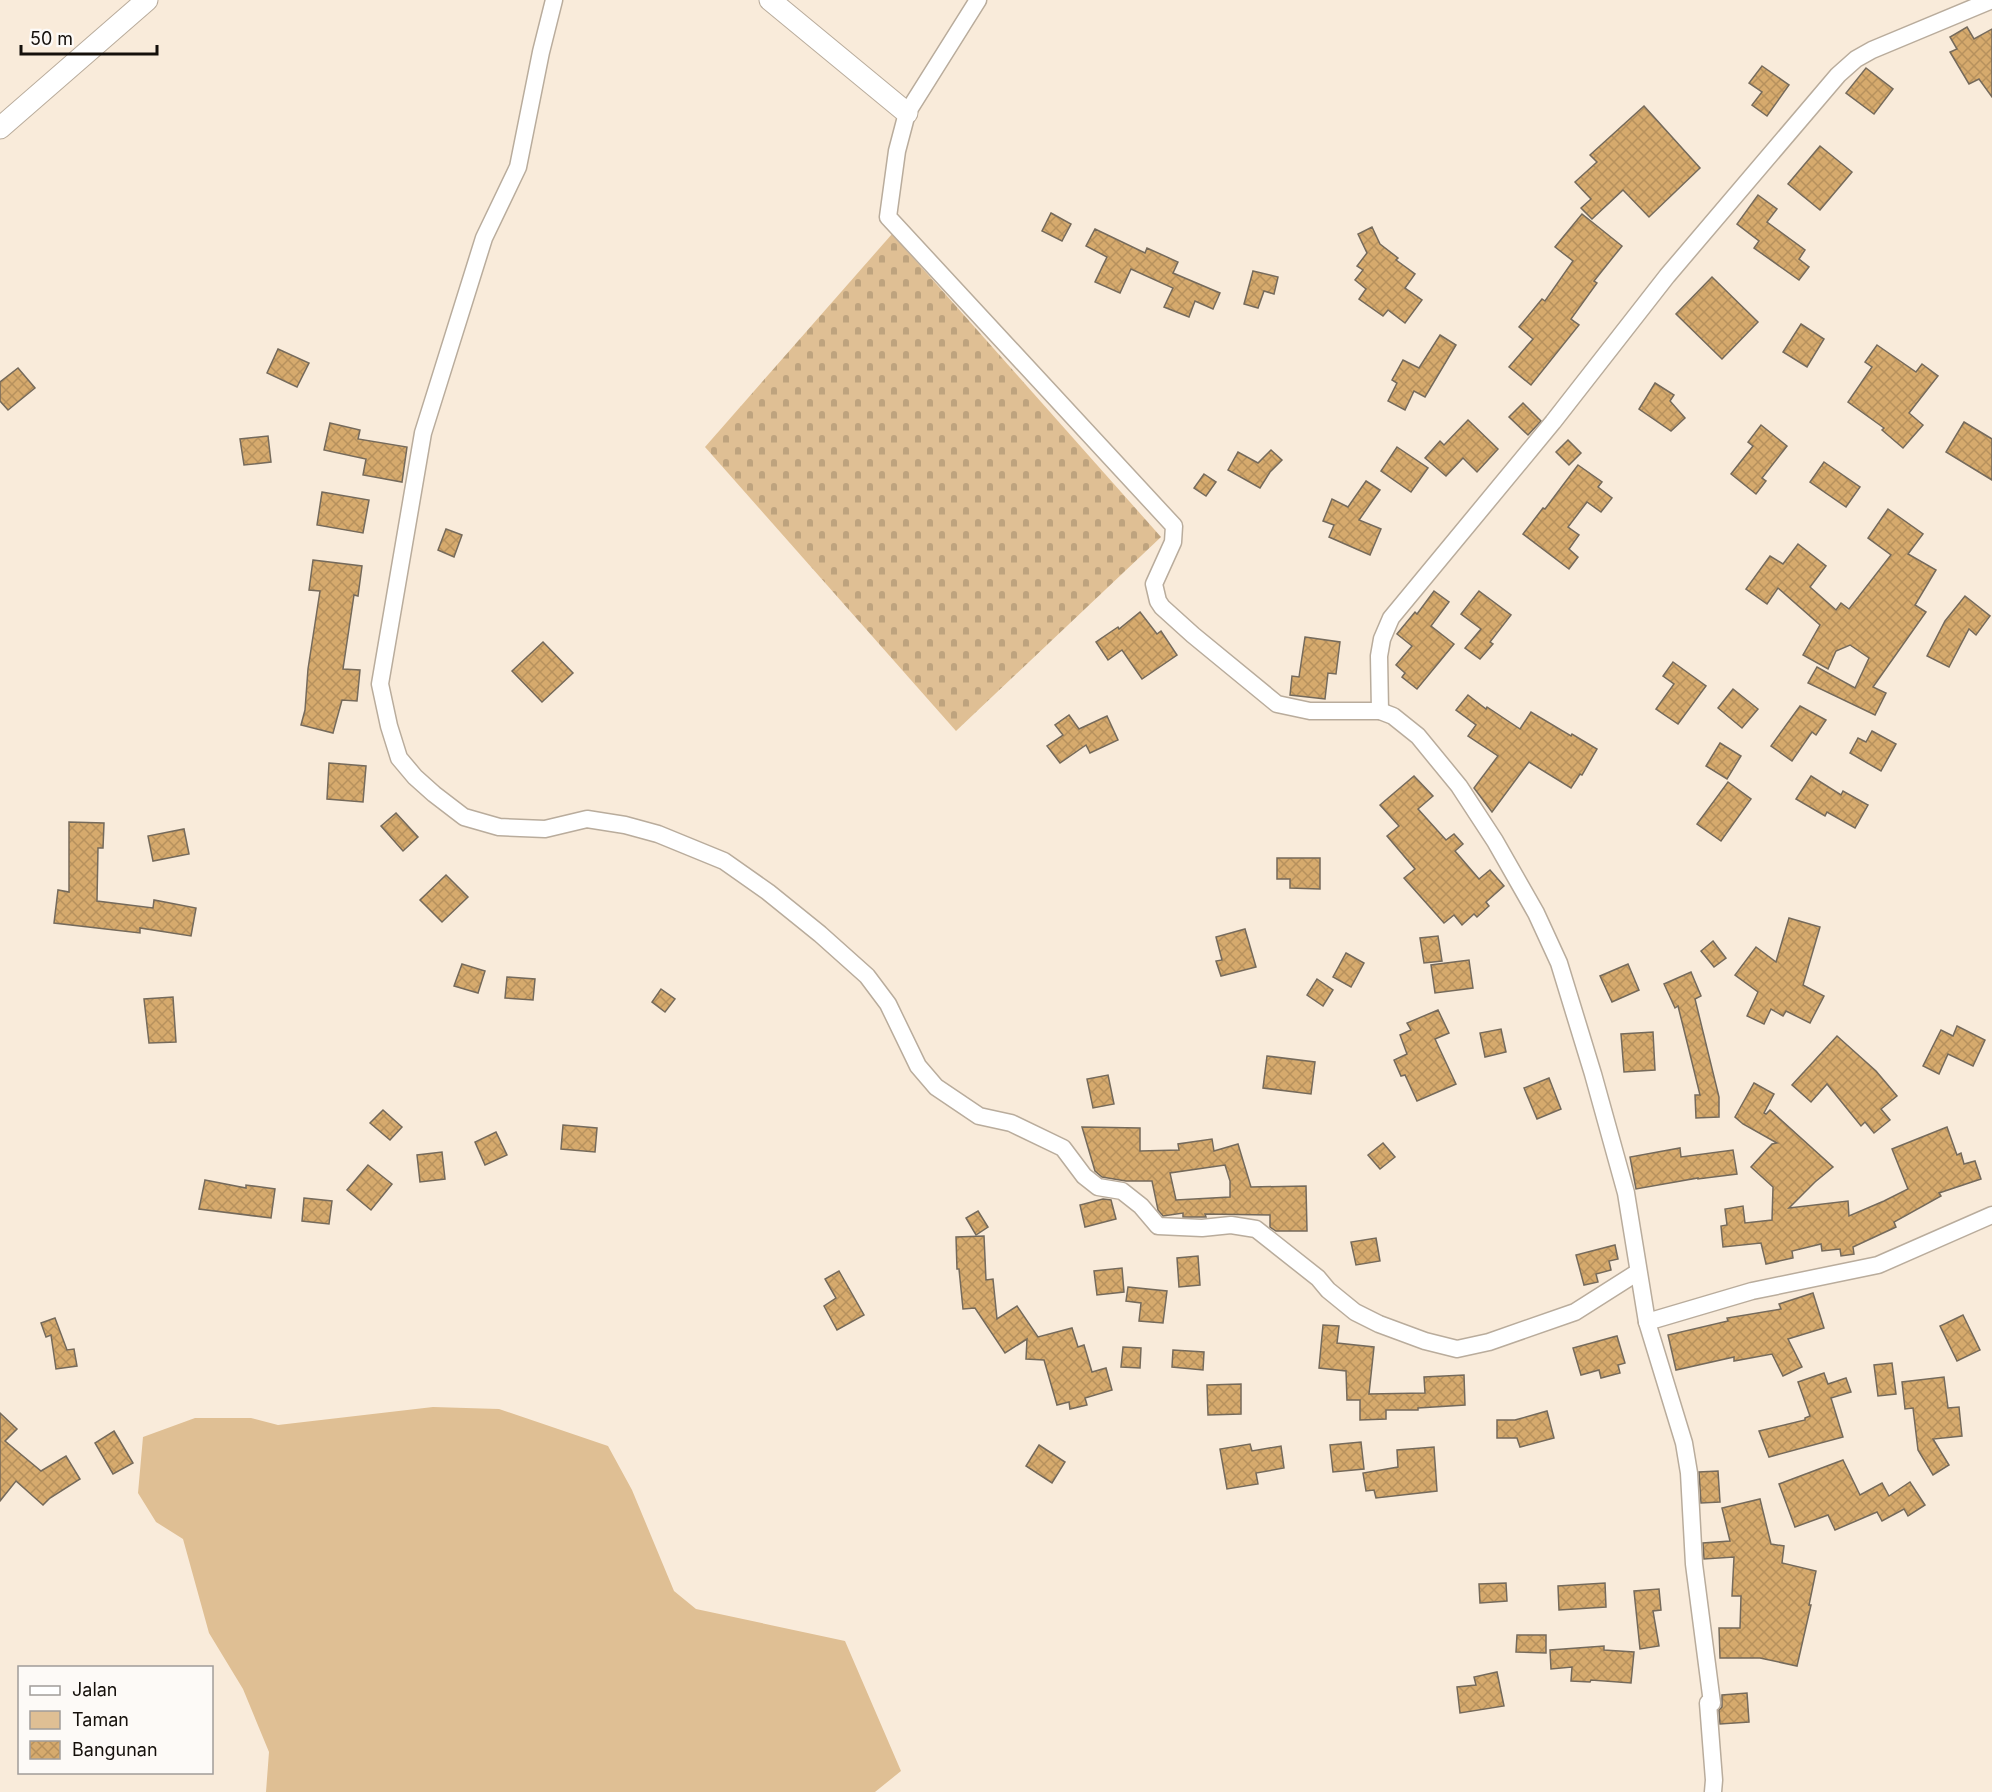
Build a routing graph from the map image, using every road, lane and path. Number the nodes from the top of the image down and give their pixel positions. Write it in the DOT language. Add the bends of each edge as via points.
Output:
graph roads {
  1 [pos="147,0"];
  2 [pos="554,0"];
  3 [pos="770,0"];
  4 [pos="978,0"];
  5 [pos="1992,0"];
  6 [pos="908,113"];
  7 [pos="0,128"];
  8 [pos="1380,711"];
  9 [pos="1992,1215"];
  10 [pos="1638,1272"];
  11 [pos="1647,1322"];
  12 [pos="1713,1792"];
  1 -- 7 [label="street"];
  2 -- 10 [label="street" via="518,167 484,237 423,433 380,684 399,758 415,777 464,817 499,827 545,829 587,819 658,834 724,861 777,899 867,976 888,1004 918,1066 936,1087 979,1116 1011,1123 1063,1148 1084,1176 1098,1187 1122,1191 1158,1226 1231,1225 1256,1229 1355,1312 1379,1324 1457,1348 1489,1342 1575,1312"];
  3 -- 6 [label="street"];
  4 -- 6 [label="street"];
  5 -- 8 [label="street" via="1856,58 1666,276 1553,422 1391,618 1378,656"];
  6 -- 8 [label="street" via="897,151 888,217 1174,526 1173,542 1154,584 1162,607 1277,704 1310,711"];
  8 -- 10 [label="street" via="1418,736 1459,786 1496,841 1559,963 1626,1193"];
  9 -- 11 [label="street" via="1878,1265 1752,1291"];
  10 -- 11 [label="street"];
  11 -- 12 [label="street" via="1684,1443 1689,1473 1694,1564 1712,1703 1708,1703"];
}
